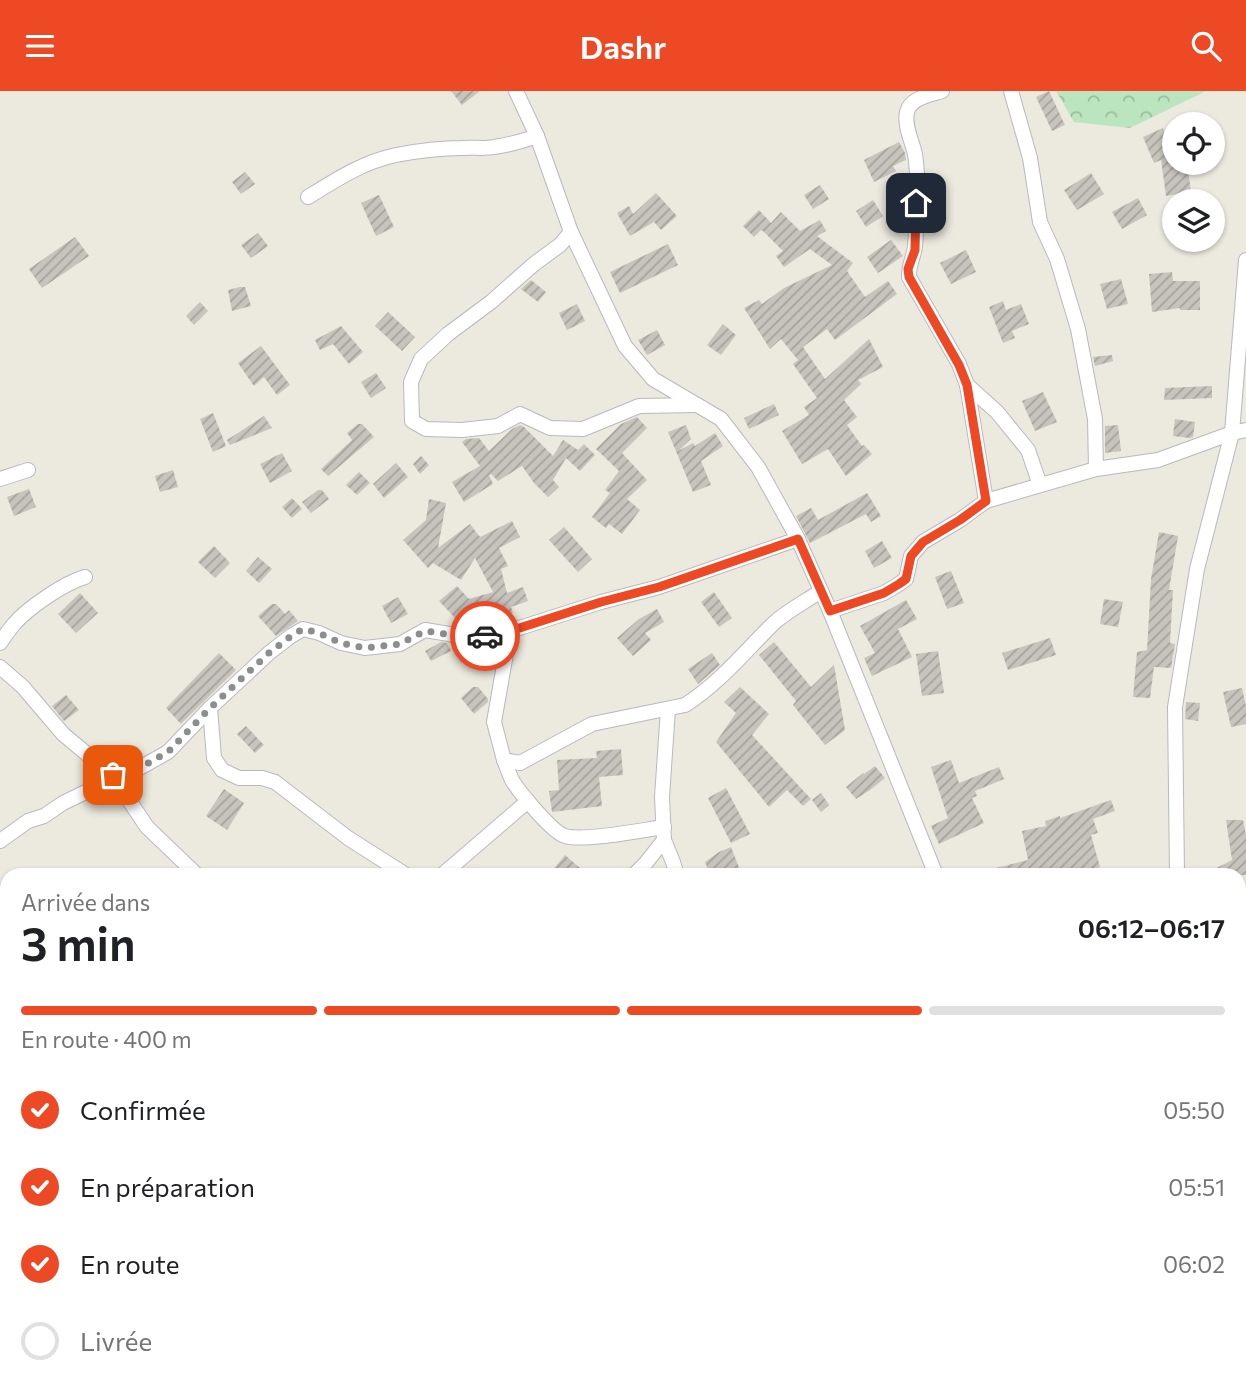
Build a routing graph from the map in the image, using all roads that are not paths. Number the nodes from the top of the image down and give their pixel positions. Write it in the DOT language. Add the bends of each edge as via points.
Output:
graph roads {
  1 [pos="516,91"];
  2 [pos="942,91"];
  3 [pos="1010,91"];
  4 [pos="537,136"];
  5 [pos="308,197"];
  6 [pos="571,232"];
  7 [pos="1246,260"];
  8 [pos="967,385"];
  9 [pos="698,405"];
  10 [pos="1239,432"];
  11 [pos="1096,469"];
  12 [pos="28,470"];
  13 [pos="0,479"];
  14 [pos="1040,485"];
  15 [pos="986,501"];
  16 [pos="798,539"];
  17 [pos="85,577"];
  18 [pos="821,591"];
  19 [pos="830,611"];
  20 [pos="510,631"];
  21 [pos="0,643"];
  22 [pos="0,667"];
  23 [pos="210,708"];
  24 [pos="668,709"];
  25 [pos="504,760"];
  26 [pos="113,775"];
  27 [pos="528,801"];
  28 [pos="664,834"];
  29 [pos="0,841"];
  30 [pos="190,868"];
  31 [pos="395,868"];
  32 [pos="450,868"];
  33 [pos="641,868"];
  34 [pos="675,868"];
  35 [pos="930,868"];
  36 [pos="1177,868"];
  1 -- 4 [label="street"];
  2 -- 8 [label="street" via="912,103 907,112 916,180 915,250 908,269"];
  3 -- 11 [label="street" via="1030,158 1040,222 1057,259 1078,329 1095,419"];
  4 -- 5 [label="street" via="491,148 429,151 372,161"];
  4 -- 6 [label="street"];
  6 -- 9 [label="street" via="625,347 653,379"];
  6 -- 9 [label="street" via="421,359 411,382 412,421 426,429 461,430 498,426 520,415 550,428 583,429 639,406"];
  7 -- 10 [label="street"];
  8 -- 14 [label="street" via="1028,450"];
  8 -- 15 [label="street"];
  9 -- 16 [label="street" via="721,419 758,467"];
  10 -- 11 [label="street" via="1158,460"];
  10 -- 36 [label="street" via="1197,569 1175,707"];
  11 -- 14 [label="street"];
  12 -- 13 [label="street"];
  14 -- 15 [label="street"];
  15 -- 19 [label="street" via="923,542 911,556 906,579 899,584"];
  16 -- 18 [label="street"];
  16 -- 20 [label="street"];
  17 -- 21 [label="street" via="39,603 15,622"];
  18 -- 19 [label="street"];
  18 -- 24 [label="street" via="778,620 697,697"];
  19 -- 35 [label="street"];
  20 -- 23 [label="street" via="473,638 425,631 400,644 365,648 303,629 269,653"];
  20 -- 25 [label="street" via="494,722"];
  22 -- 26 [label="street" via="63,734"];
  23 -- 26 [label="street" via="168,752 136,770"];
  23 -- 31 [label="street" via="214,758 222,770 239,778 275,782"];
  24 -- 25 [label="street" via="592,724 520,762"];
  24 -- 28 [label="street"];
  25 -- 27 [label="street"];
  26 -- 29 [label="street"];
  26 -- 30 [label="street" via="146,827"];
  27 -- 28 [label="street" via="564,836"];
  27 -- 32 [label="street"];
  28 -- 33 [label="street"];
  28 -- 34 [label="street"];
}
